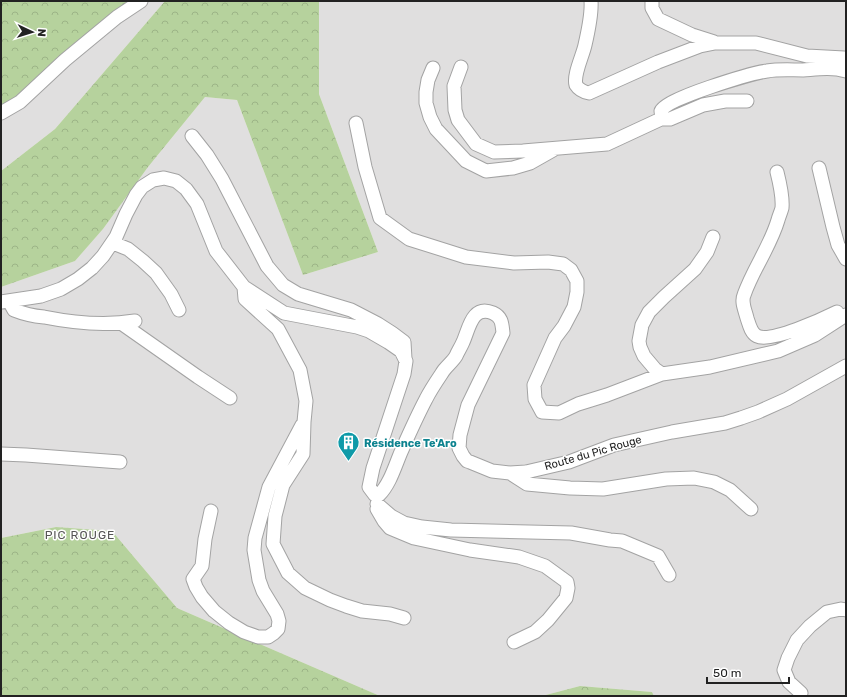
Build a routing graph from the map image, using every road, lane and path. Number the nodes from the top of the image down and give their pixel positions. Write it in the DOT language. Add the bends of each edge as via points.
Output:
graph roads {
  1 [pos="141,1"];
  2 [pos="591,1"];
  3 [pos="652,1"];
  4 [pos="715,43"];
  5 [pos="846,59"];
  6 [pos="461,67"];
  7 [pos="432,68"];
  8 [pos="846,71"];
  9 [pos="747,101"];
  10 [pos="1,114"];
  11 [pos="663,118"];
  12 [pos="356,123"];
  13 [pos="192,136"];
  14 [pos="558,147"];
  15 [pos="819,168"];
  16 [pos="777,172"];
  17 [pos="713,236"];
  18 [pos="113,242"];
  19 [pos="846,259"];
  20 [pos="244,287"];
  21 [pos="5,301"];
  22 [pos="846,308"];
  23 [pos="179,310"];
  24 [pos="846,316"];
  25 [pos="135,320"];
  26 [pos="121,322"];
  27 [pos="406,361"];
  28 [pos="846,366"];
  29 [pos="662,374"];
  30 [pos="230,398"];
  31 [pos="304,422"];
  32 [pos="1,454"];
  33 [pos="120,462"];
  34 [pos="510,473"];
  35 [pos="376,500"];
  36 [pos="751,509"];
  37 [pos="211,511"];
  38 [pos="669,575"];
  39 [pos="846,610"];
  40 [pos="404,618"];
  41 [pos="514,642"];
  42 [pos="800,696"];
  1 -- 10 [label="street" via="65,60 20,102"];
  2 -- 4 [label="street" via="585,46 576,72 576,84 581,91 589,93 700,46"];
  3 -- 4 [label="street" via="652,8 658,19"];
  4 -- 5 [label="street" via="756,44 807,56"];
  6 -- 14 [label="street" via="454,86 454,110 458,120 476,144 494,152"];
  7 -- 14 [label="street" via="426,92 430,117 436,129 466,161 486,171 513,168 530,163"];
  8 -- 11 [label="street" via="822,68 766,71 725,82 680,99 664,107 661,111"];
  9 -- 11 [label="street" via="703,105 670,119"];
  11 -- 14 [label="street" via="607,144"];
  12 -- 29 [label="street" via="365,167 380,218 409,239 466,257 514,263 548,262 564,264 571,270 577,281 574,307 555,338 534,385 535,399 542,412 559,413"];
  13 -- 27 [label="street" via="222,179 267,266 283,285 298,294 351,310 378,324 404,342"];
  15 -- 19 [label="street" via="838,245"];
  16 -- 22 [label="street" via="782,208 776,229 743,297 753,333 762,338 797,330"];
  17 -- 29 [label="street" via="707,252 695,269 649,312 642,325 640,347 644,356"];
  18 -- 20 [label="street" via="142,187 153,180 164,178 176,181 197,204 216,251"];
  18 -- 21 [label="street" via="92,268 61,289 41,296"];
  18 -- 23 [label="street" via="128,249 156,273"];
  20 -- 27 [label="street" via="284,313 357,327 369,332 401,351"];
  20 -- 31 [label="street" via="245,299 278,329 300,370 306,401"];
  21 -- 26 [label="street" via="14,310 23,314 77,322"];
  24 -- 29 [label="street" via="815,335 778,351 710,367"];
  25 -- 26 [label="street"];
  26 -- 30 [label="street"];
  27 -- 35 [label="street" via="370,481 369,487"];
  28 -- 34 [label="street, Route du Pic Rouge" via="787,399 741,418 614,445 569,462"];
  31 -- 37 [label="street" via="269,487 255,538 258,580 279,621 278,629 268,636 244,632 229,623 214,611 196,588 193,579 202,566"];
  31 -- 40 [label="street" via="303,454 283,485 275,516 273,544 288,573 305,588 362,611"];
  32 -- 33 [label="street"];
  34 -- 35 [label="street, Route du Pic Rouge" via="492,471 467,461 460,448 460,435 468,405 503,333 498,315 482,311 472,318 455,357 427,397 384,490"];
  34 -- 36 [label="street" via="527,484 603,489 666,479 694,478 714,482 730,490"];
  35 -- 38 [label="street" via="391,516 404,523 422,527 571,533 622,541 658,556"];
  35 -- 41 [label="street" via="379,514 390,528 414,538 463,549 519,557 545,566 566,582 566,598 548,620 535,632"];
  39 -- 42 [label="street" via="827,612 797,640 784,670 789,682 801,693"];
}
